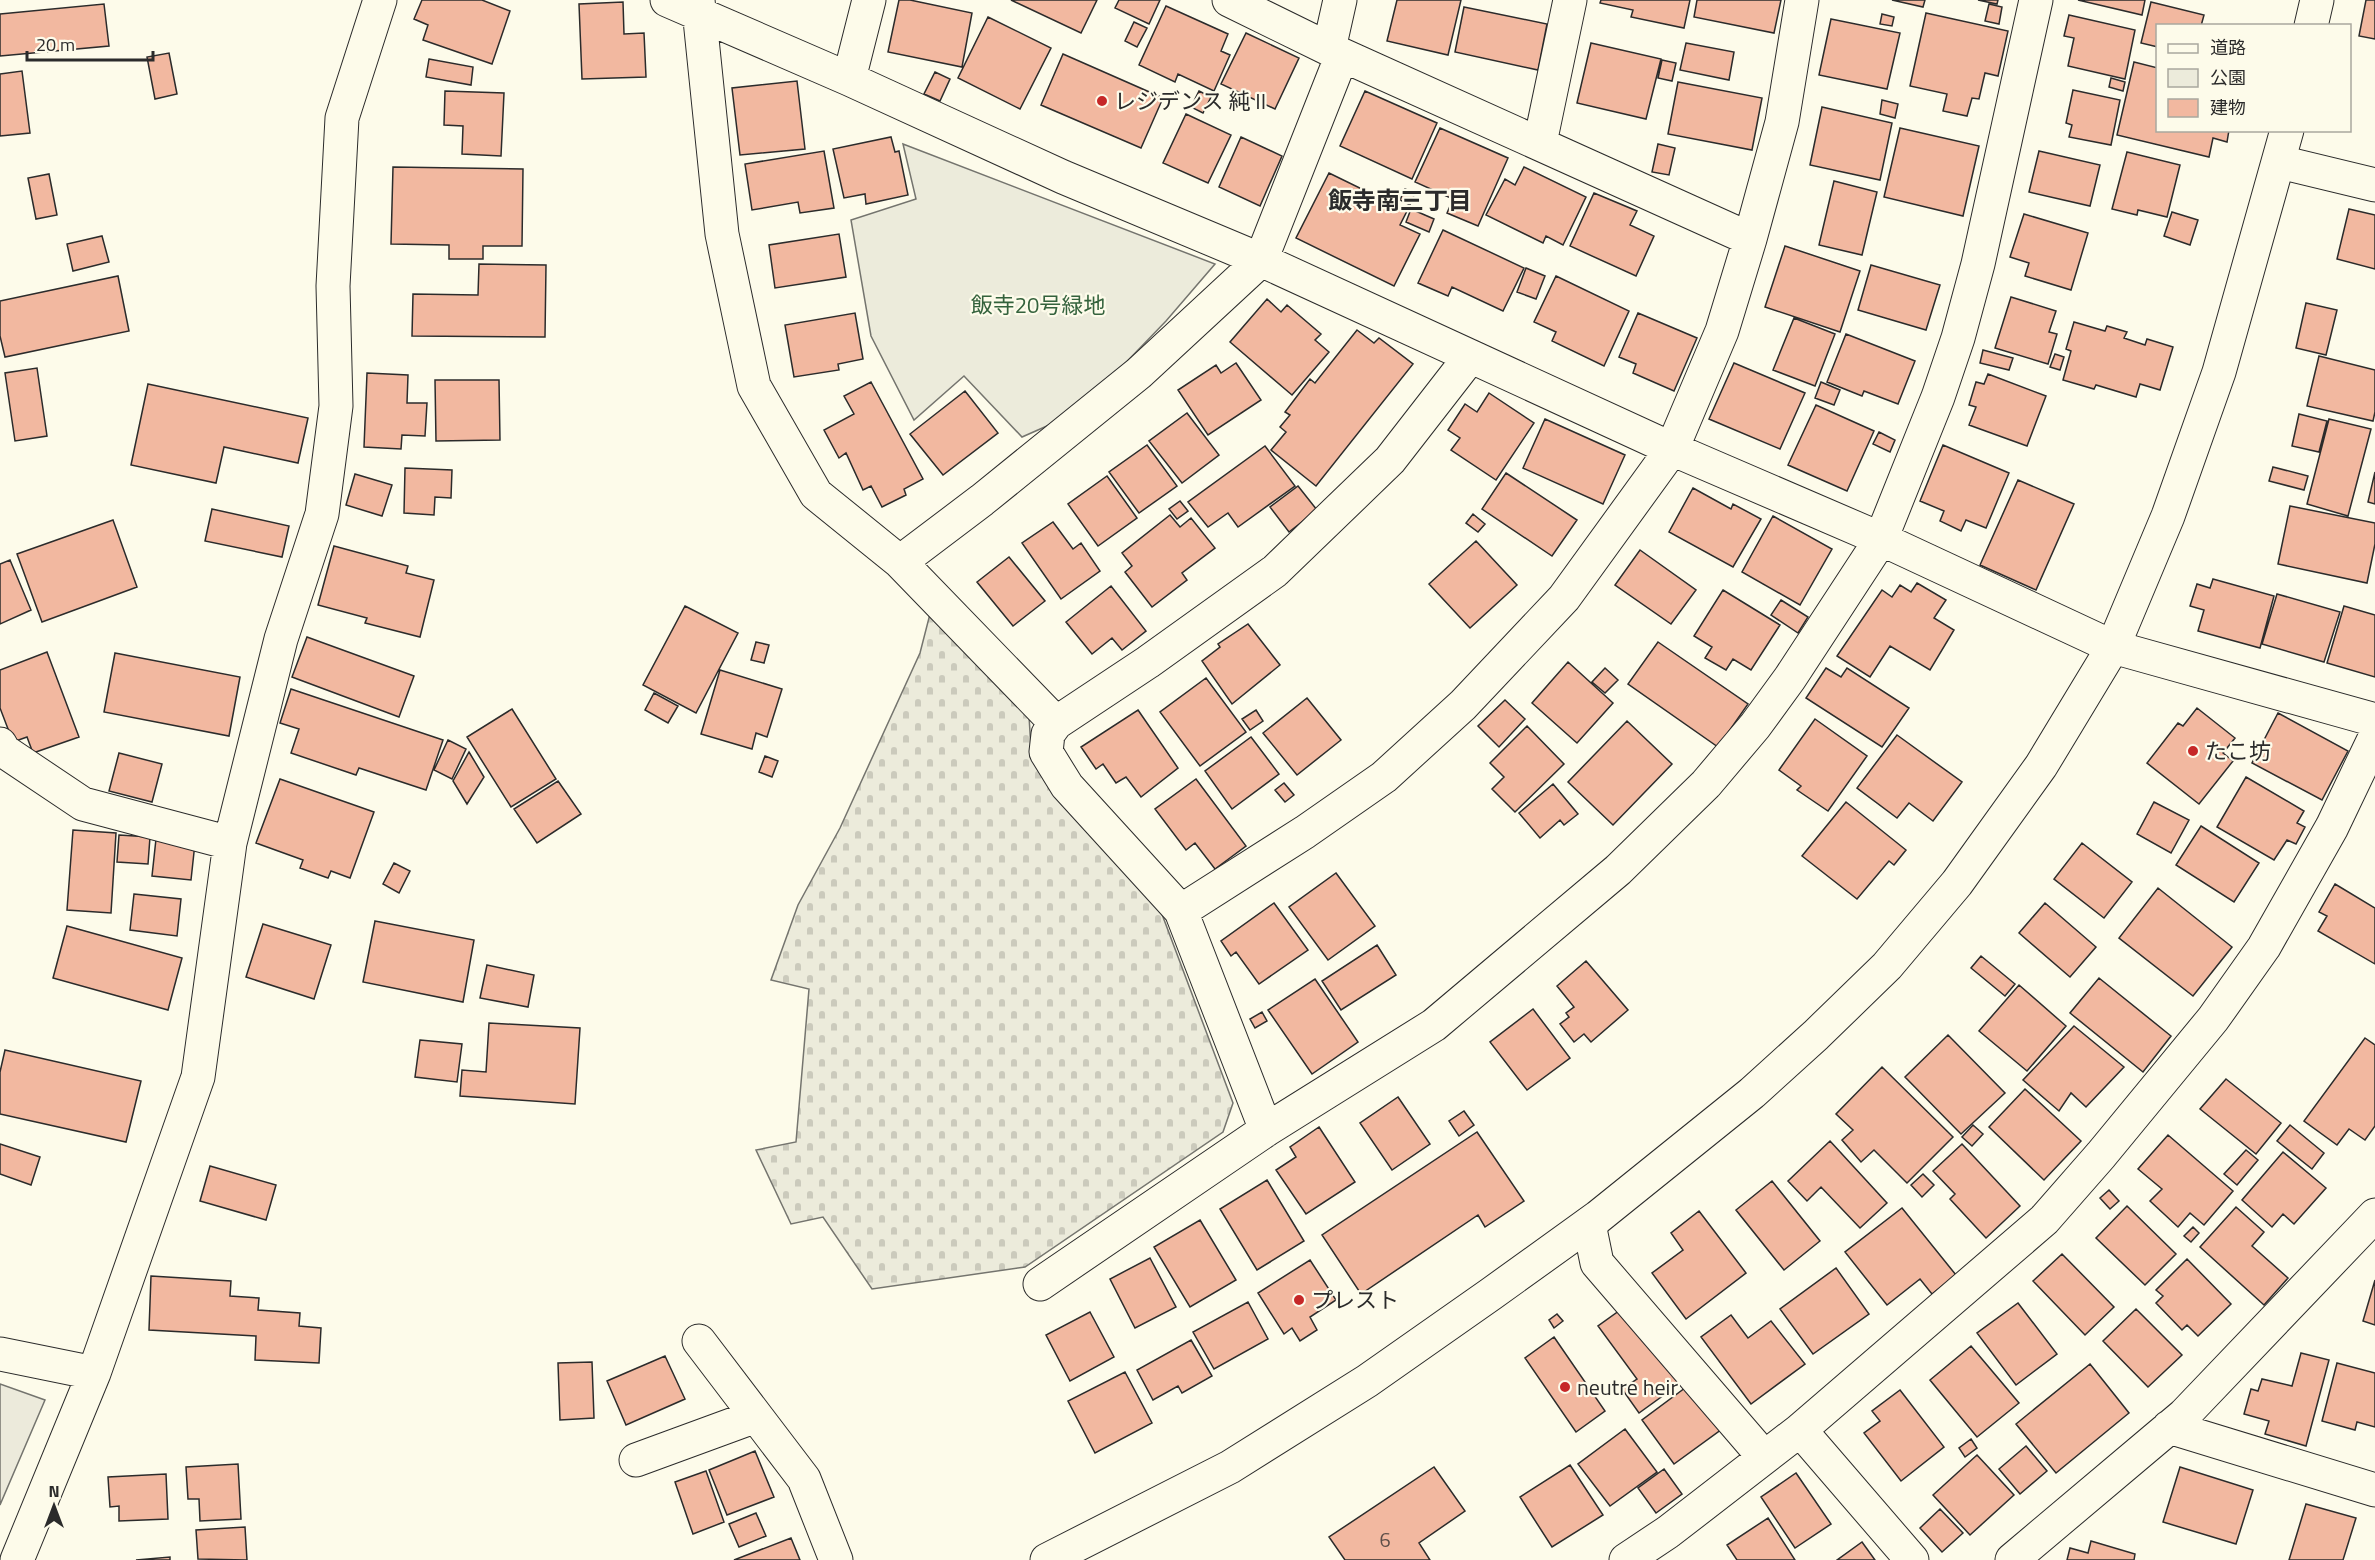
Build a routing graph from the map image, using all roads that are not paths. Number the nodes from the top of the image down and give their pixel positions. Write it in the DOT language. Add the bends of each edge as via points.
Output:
graph roads {
  1 [pos="380,0"];
  2 [pos="667,0"];
  3 [pos="869,0"];
  4 [pos="1229,0"];
  5 [pos="1340,0"];
  6 [pos="1570,0"];
  7 [pos="1802,0"];
  8 [pos="2036,0"];
  9 [pos="2317,0"];
  10 [pos="699,8"];
  11 [pos="2311,24"];
  12 [pos="1336,52"];
  13 [pos="849,79"];
  14 [pos="2287,132"];
  15 [pos="1540,143"];
  16 [pos="2280,162"];
  17 [pos="2375,185"];
  18 [pos="1749,238"];
  19 [pos="1261,260"];
  20 [pos="1470,357"];
  21 [pos="1672,449"];
  22 [pos="1881,539"];
  23 [pos="900,562"];
  24 [pos="2113,647"];
  25 [pos="2375,720"];
  26 [pos="1056,723"];
  27 [pos="2375,737"];
  28 [pos="0,744"];
  29 [pos="230,843"];
  30 [pos="1181,911"];
  31 [pos="1266,1130"];
  32 [pos="1589,1224"];
  33 [pos="2369,1229"];
  34 [pos="1041,1284"];
  35 [pos="699,1341"];
  36 [pos="0,1354"];
  37 [pos="94,1373"];
  38 [pos="756,1416"];
  39 [pos="2169,1428"];
  40 [pos="1800,1430"];
  41 [pos="1764,1458"];
  42 [pos="636,1460"];
  43 [pos="2375,1490"];
  44 [pos="17,1560"];
  45 [pos="836,1560"];
  46 [pos="1047,1560"];
  47 [pos="1626,1560"];
  48 [pos="1912,1560"];
  49 [pos="2012,1560"];
  1 -- 29 [label="street" via="342,118 333,286 336,406 322,514 281,639"];
  2 -- 10 [label="street"];
  3 -- 13 [label="street"];
  4 -- 12 [label="street"];
  5 -- 12 [label="street"];
  6 -- 15 [label="street"];
  7 -- 18 [label="street" via="1782,122"];
  8 -- 22 [label="street" via="1958,338"];
  9 -- 11 [label="street"];
  10 -- 13 [label="street"];
  10 -- 23 [label="street" via="722,234 754,386 816,494"];
  12 -- 15 [label="street"];
  12 -- 19 [label="street"];
  13 -- 19 [label="street" via="1063,177"];
  14 -- 16 [label="street"];
  15 -- 18 [label="street"];
  16 -- 17 [label="street"];
  16 -- 24 [label="street" via="2219,372 2168,516"];
  18 -- 21 [label="street" via="1722,331"];
  19 -- 20 [label="street"];
  19 -- 23 [label="street" via="1139,373"];
  20 -- 21 [label="street"];
  20 -- 26 [label="street" via="1390,460 1275,571"];
  21 -- 22 [label="street"];
  21 -- 30 [label="street" via="1564,598 1462,705 1384,777"];
  22 -- 24 [label="street"];
  22 -- 31 [label="street" via="1755,726 1706,784 1618,870 1434,1025"];
  23 -- 26 [label="street"];
  24 -- 25 [label="street"];
  24 -- 32 [label="street" via="2034,776 1958,883 1887,966 1752,1093"];
  26 -- 30 [label="street" via="1048,734 1046,752 1067,786"];
  27 -- 40 [label="street" via="2332,827 2264,947 2213,1019 2102,1155 2044,1220"];
  28 -- 29 [label="street" via="4,751 83,804"];
  29 -- 37 [label="street" via="198,1077"];
  30 -- 31 [label="street"];
  31 -- 34 [label="street"];
  32 -- 41 [label="street" via="1597,1263"];
  32 -- 46 [label="street" via="1367,1382 1230,1467"];
  33 -- 39 [label="street"];
  35 -- 38 [label="street"];
  36 -- 37 [label="street"];
  37 -- 44 [label="street"];
  38 -- 42 [label="street"];
  38 -- 45 [label="street" via="804,1479"];
  39 -- 43 [label="street"];
  39 -- 49 [label="street"];
  40 -- 41 [label="street"];
  40 -- 48 [label="street"];
  41 -- 47 [label="street"];
}
